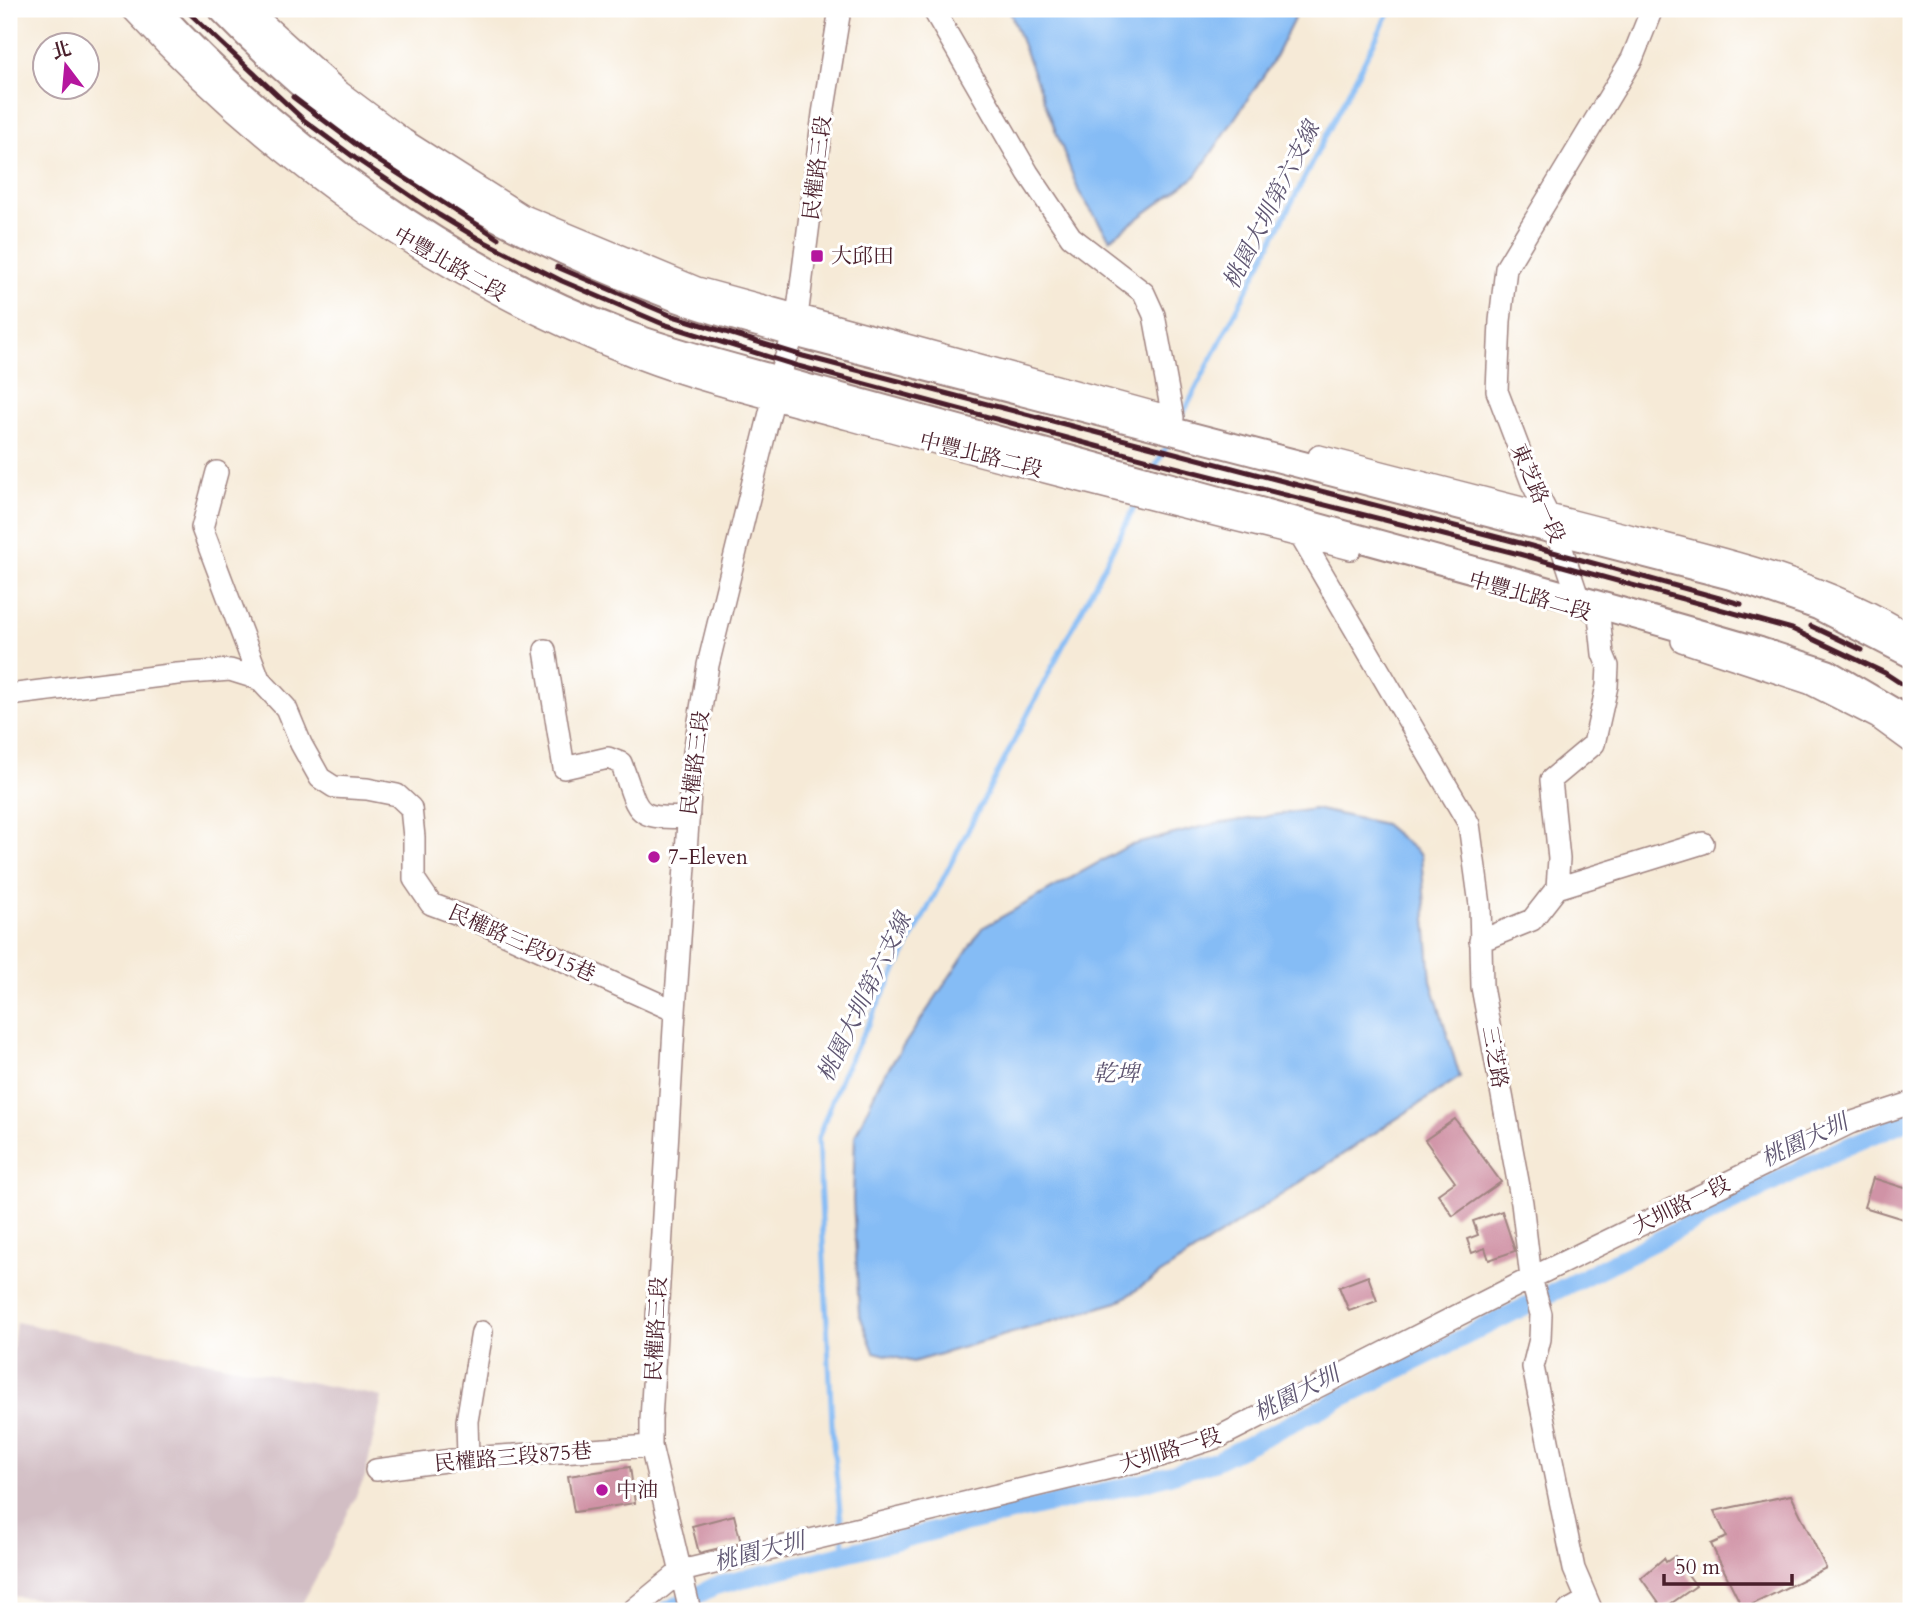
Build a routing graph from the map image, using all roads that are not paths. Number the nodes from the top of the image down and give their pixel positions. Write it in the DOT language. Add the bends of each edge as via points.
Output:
graph roads {
  1 [pos="132,9"];
  2 [pos="155,9"];
  3 [pos="222,9"];
  4 [pos="248,9"];
  5 [pos="840,9"];
  6 [pos="933,9"];
  7 [pos="1653,9"];
  8 [pos="795,325"];
  9 [pos="776,389"];
  10 [pos="1173,418"];
  11 [pos="217,472"];
  12 [pos="1551,522"];
  13 [pos="1301,537"];
  14 [pos="1589,608"];
  15 [pos="1911,636"];
  16 [pos="545,650"];
  17 [pos="1911,654"];
  18 [pos="259,679"];
  19 [pos="9,695"];
  20 [pos="1911,722"];
  21 [pos="1911,742"];
  22 [pos="689,817"];
  23 [pos="1703,843"];
  24 [pos="1557,888"];
  25 [pos="1480,941"];
  26 [pos="675,1011"];
  27 [pos="1911,1103"];
  28 [pos="1533,1283"];
  29 [pos="482,1332"];
  30 [pos="651,1446"];
  31 [pos="468,1458"];
  32 [pos="376,1470"];
  33 [pos="681,1572"];
  34 [pos="1589,1606"];
  35 [pos="632,1611"];
  36 [pos="690,1611"];
  37 [pos="1568,1611"];
  1 -- 9 [label="street, 中豐北路二段" via="167,48 304,170 402,238 490,290 654,363"];
  2 -- 9 [label="main road, 中豐北路二段" via="270,119 402,218 553,303"];
  3 -- 8 [label="main road" via="341,117 418,171 499,218 680,299"];
  4 -- 8 [label="street" via="340,92 404,140 522,215"];
  5 -- 8 [label="street, 民權路三段"];
  6 -- 10 [label="street" via="1028,173 1071,237 1144,293 1154,315"];
  7 -- 12 [label="street, 東芝路一段" via="1632,59 1506,268 1497,391"];
  8 -- 9 [label="street, 民權路三段"];
  8 -- 10 [label="street"];
  8 -- 12 [label="main road"];
  9 -- 13 [label="street, 中豐北路二段" via="916,438"];
  9 -- 14 [label="main road, 中豐北路二段"];
  9 -- 22 [label="street, 民權路三段" via="708,665"];
  10 -- 12 [label="street"];
  11 -- 18 [label="street" via="202,528"];
  12 -- 14 [label="street, 東芝路一段"];
  12 -- 15 [label="street" via="1755,569 1814,589"];
  12 -- 17 [label="main road" via="1805,601"];
  13 -- 14 [label="street, 中豐北路二段"];
  13 -- 25 [label="street, 三芝路" via="1469,824"];
  14 -- 20 [label="main road, 中豐北路二段" via="1760,651 1827,673"];
  14 -- 21 [label="street, 中豐北路二段" via="1809,682 1878,718"];
  14 -- 24 [label="street, 東芝路一段" via="1608,666 1607,686 1594,744 1551,780 1559,859"];
  16 -- 22 [label="street" via="564,768 608,758 621,763 637,808 645,815"];
  18 -- 19 [label="street" via="230,670"];
  18 -- 26 [label="street, 民權路三段915巷" via="286,708 320,778 334,787 397,795 411,808 414,879 432,904"];
  22 -- 26 [label="street, 民權路三段"];
  23 -- 24 [label="street"];
  24 -- 25 [label="street" via="1532,920"];
  25 -- 28 [label="street, 三芝路" via="1482,987"];
  26 -- 30 [label="street, 民權路三段"];
  27 -- 28 [label="street, 大圳路一段" via="1850,1123"];
  28 -- 33 [label="street, 大圳路一段" via="1221,1436 1160,1456"];
  28 -- 34 [label="street, 三芝路" via="1541,1311 1534,1367 1574,1569"];
  29 -- 31 [label="street" via="467,1421"];
  30 -- 31 [label="street, 民權路三段875巷"];
  30 -- 33 [label="street, 民權路三段"];
  31 -- 32 [label="street, 民權路三段875巷"];
  33 -- 35 [label="street, 大圳路一段"];
  33 -- 36 [label="street, 民權路三段"];
  34 -- 37 [label="street"];
}
